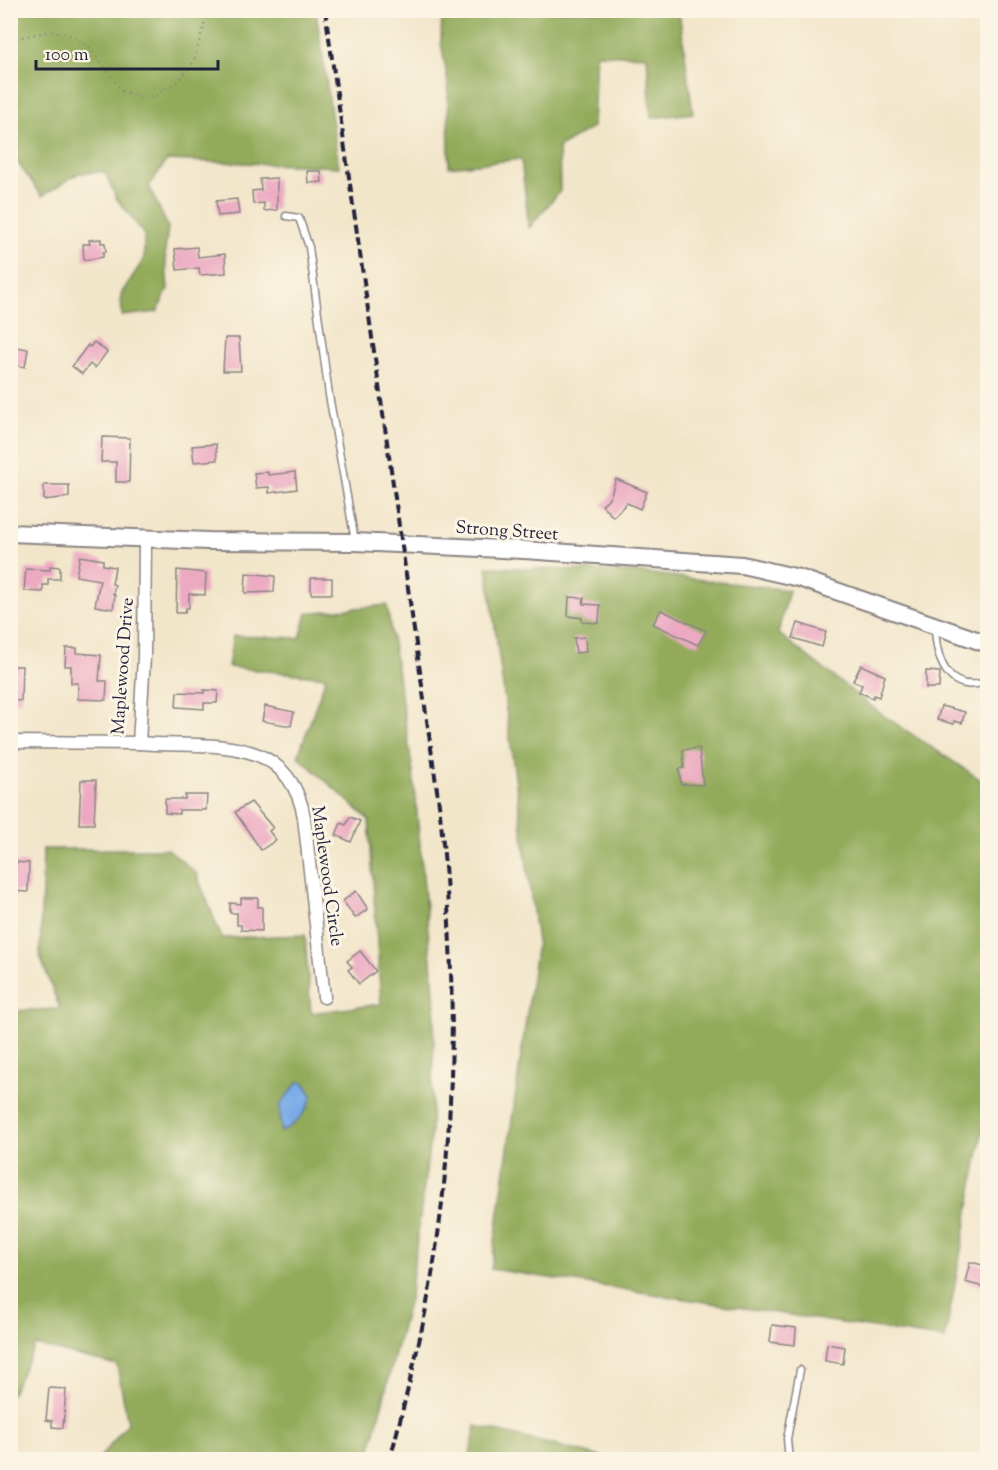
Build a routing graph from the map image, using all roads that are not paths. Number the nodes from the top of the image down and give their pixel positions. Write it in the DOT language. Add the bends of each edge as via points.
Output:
graph roads {
  1 [pos="286,216"];
  2 [pos="10,533"];
  3 [pos="145,539"];
  4 [pos="355,542"];
  5 [pos="935,626"];
  6 [pos="987,644"];
  7 [pos="987,681"];
  8 [pos="10,742"];
  9 [pos="138,743"];
  10 [pos="324,997"];
  11 [pos="800,1370"];
  12 [pos="789,1460"];
  1 -- 4 [label="lane" via="299,218 309,247 329,395"];
  2 -- 3 [label="main road, Strong Street"];
  3 -- 4 [label="main road, Strong Street"];
  3 -- 9 [label="street, Maplewood Drive" via="144,657"];
  4 -- 5 [label="main road, Strong Street" via="742,565 799,578"];
  5 -- 6 [label="main road, Strong Street"];
  5 -- 7 [label="lane" via="937,654 946,673 971,684"];
  8 -- 9 [label="street, Maplewood Drive"];
  9 -- 10 [label="street, Maplewood Circle" via="249,751 274,760 286,774 304,816"];
  11 -- 12 [label="lane" via="787,1439"];
}
